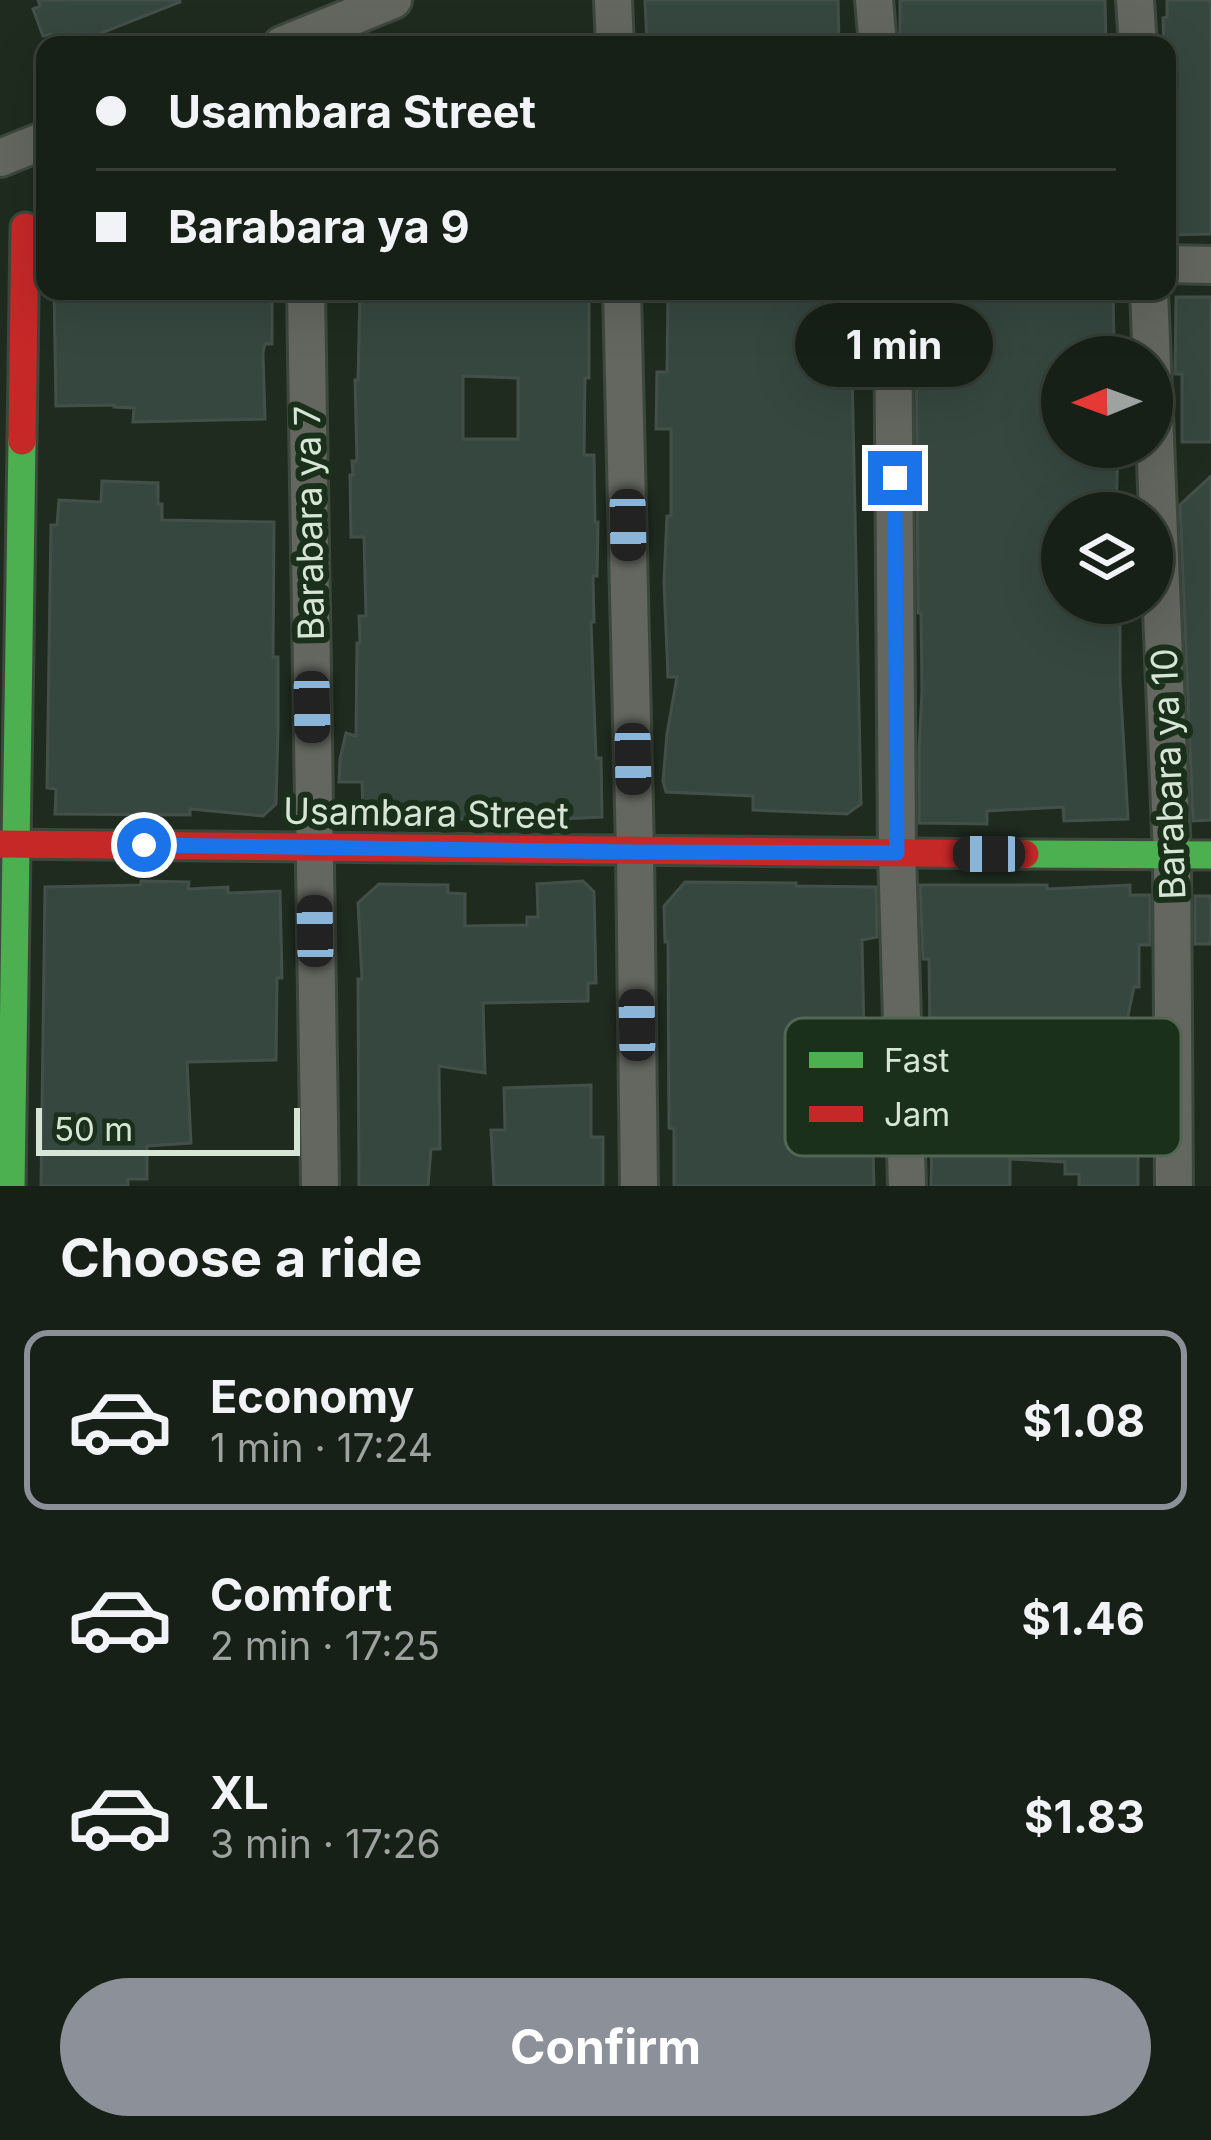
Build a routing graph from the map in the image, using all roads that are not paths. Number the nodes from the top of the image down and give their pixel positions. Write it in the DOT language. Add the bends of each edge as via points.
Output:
graph roads {
  1 [pos="614,0"];
  2 [pos="874,0"];
  3 [pos="1136,0"];
  4 [pos="370,4"];
  5 [pos="301,36"];
  6 [pos="615,36"];
  7 [pos="877,36"];
  8 [pos="1138,36"];
  9 [pos="36,144"];
  10 [pos="0,158"];
  11 [pos="23,227"];
  12 [pos="1176,264"];
  13 [pos="1211,265"];
  14 [pos="306,300"];
  15 [pos="622,300"];
  16 [pos="893,300"];
  17 [pos="1149,300"];
  18 [pos="8,844"];
  19 [pos="314,846"];
  20 [pos="635,852"];
  21 [pos="897,853"];
  22 [pos="1211,855"];
  23 [pos="1172,856"];
  24 [pos="902,1018"];
  25 [pos="1173,1018"];
  26 [pos="906,1156"];
  27 [pos="1174,1156"];
  28 [pos="11,1186"];
  29 [pos="320,1186"];
  30 [pos="639,1186"];
  31 [pos="907,1186"];
  32 [pos="1174,1186"];
  1 -- 6 [label="street"];
  2 -- 7 [label="street"];
  3 -- 8 [label="street"];
  4 -- 5 [label="street"];
  9 -- 10 [label="street"];
  11 -- 18 [label="street"];
  12 -- 13 [label="street"];
  14 -- 19 [label="street, Barabara ya 7"];
  15 -- 20 [label="street"];
  16 -- 21 [label="street"];
  17 -- 23 [label="street, Barabara ya 10"];
  18 -- 19 [label="street, Usambara Street"];
  18 -- 28 [label="street"];
  19 -- 20 [label="street, Usambara Street"];
  19 -- 29 [label="street, Barabara ya 7"];
  20 -- 21 [label="street, Usambara Street"];
  20 -- 30 [label="street"];
  21 -- 23 [label="street, Usambara Street"];
  21 -- 24 [label="street"];
  22 -- 23 [label="street, Usambara Street"];
  23 -- 25 [label="street, Barabara ya 10"];
  26 -- 31 [label="street"];
  27 -- 32 [label="street, Barabara ya 10"];
}
